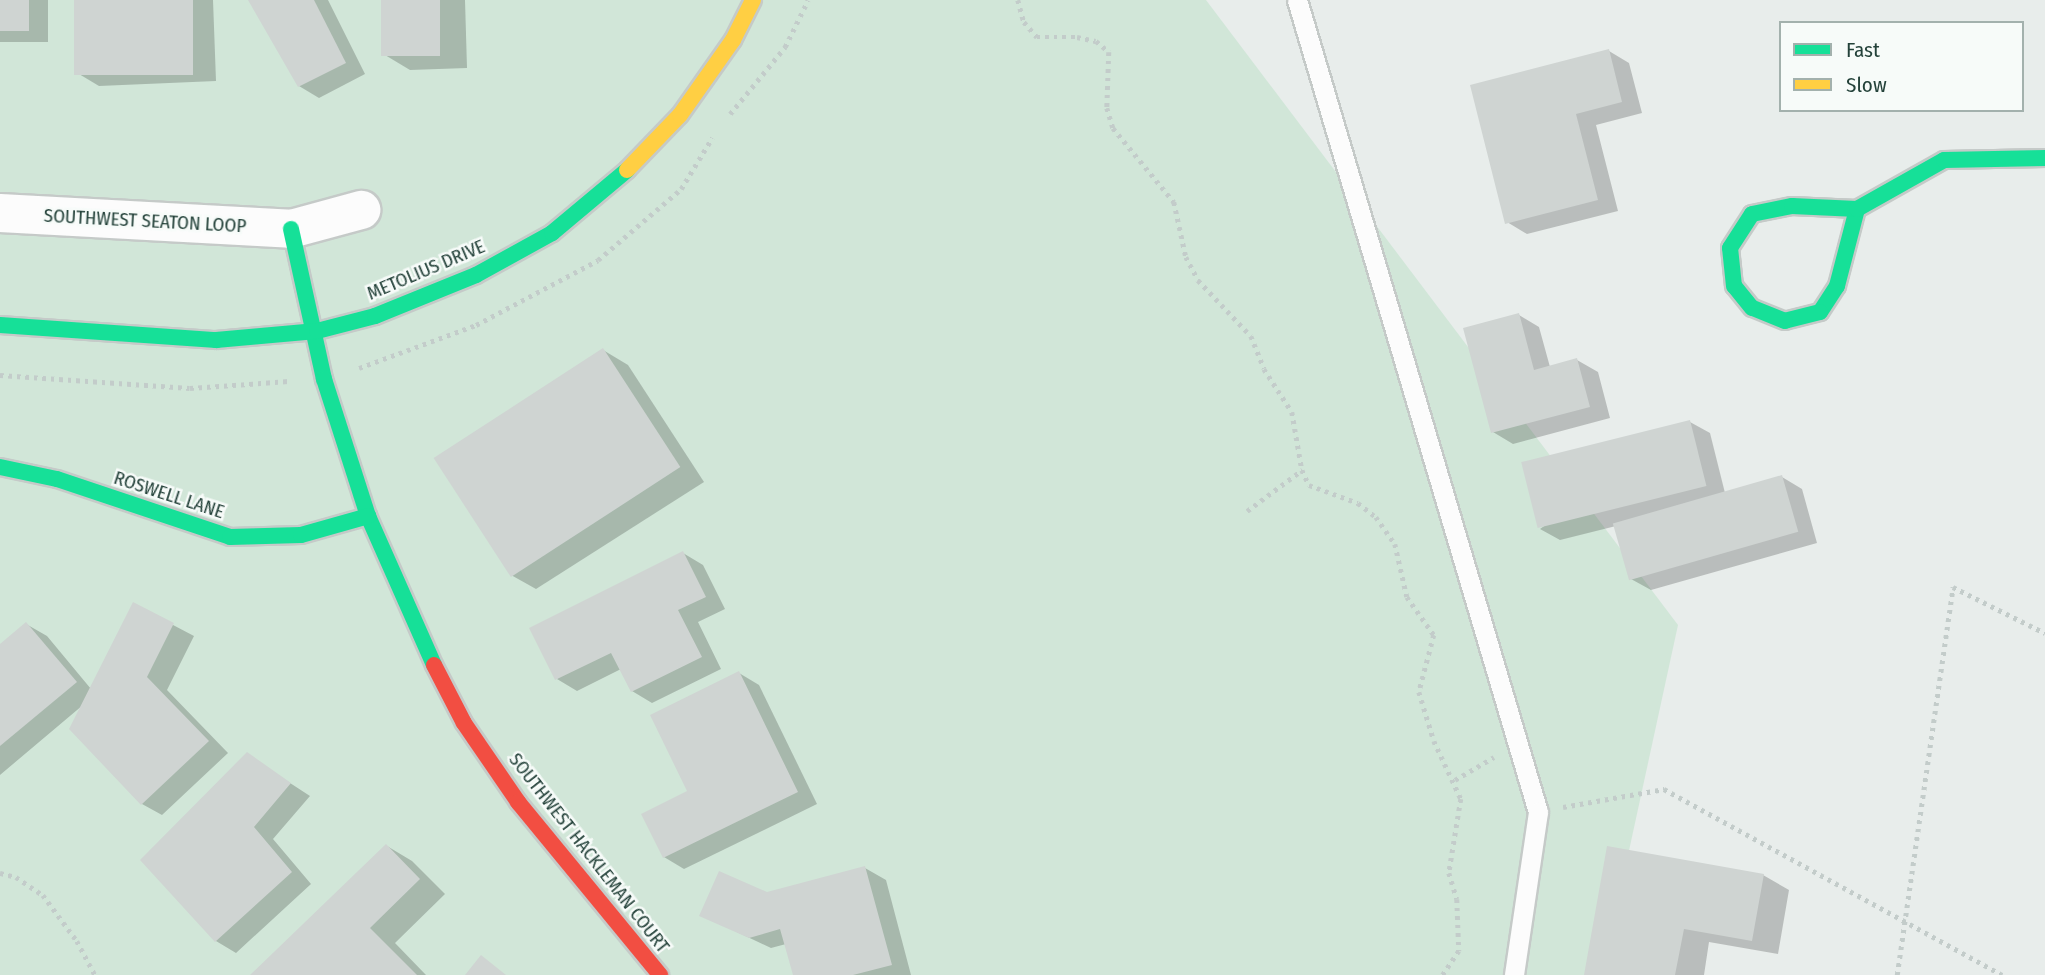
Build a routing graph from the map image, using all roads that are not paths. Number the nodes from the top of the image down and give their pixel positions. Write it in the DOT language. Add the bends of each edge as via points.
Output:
graph roads {
  1 [pos="753,0"];
  2 [pos="1297,0"];
  3 [pos="2045,158"];
  4 [pos="1857,209"];
  5 [pos="361,210"];
  6 [pos="0,213"];
  7 [pos="291,229"];
  8 [pos="0,325"];
  9 [pos="317,331"];
  10 [pos="0,467"];
  11 [pos="368,516"];
  12 [pos="660,975"];
  13 [pos="1514,975"];
  1 -- 9 [label="street, METOLIUS DRIVE" via="733,40 680,114 621,177 552,233 464,280 375,316"];
  2 -- 13 [label="lane" via="1538,812"];
  3 -- 4 [label="street" via="1944,160"];
  4 -- 4 [label="street" via="1792,206 1752,214 1730,248 1734,286 1752,308 1785,321 1820,312 1836,286"];
  5 -- 7 [label="street, SOUTHWEST SEATON LOOP"];
  6 -- 7 [label="street, SOUTHWEST SEATON LOOP"];
  7 -- 9 [label="street"];
  8 -- 9 [label="street, METOLIUS DRIVE" via="216,340"];
  9 -- 11 [label="street, SOUTHWEST HACKLEMAN COURT" via="324,379"];
  10 -- 11 [label="street, ROSWELL LANE" via="57,480 230,537 302,535"];
  11 -- 12 [label="street, SOUTHWEST HACKLEMAN COURT" via="419,636 464,723 518,802"];
}
